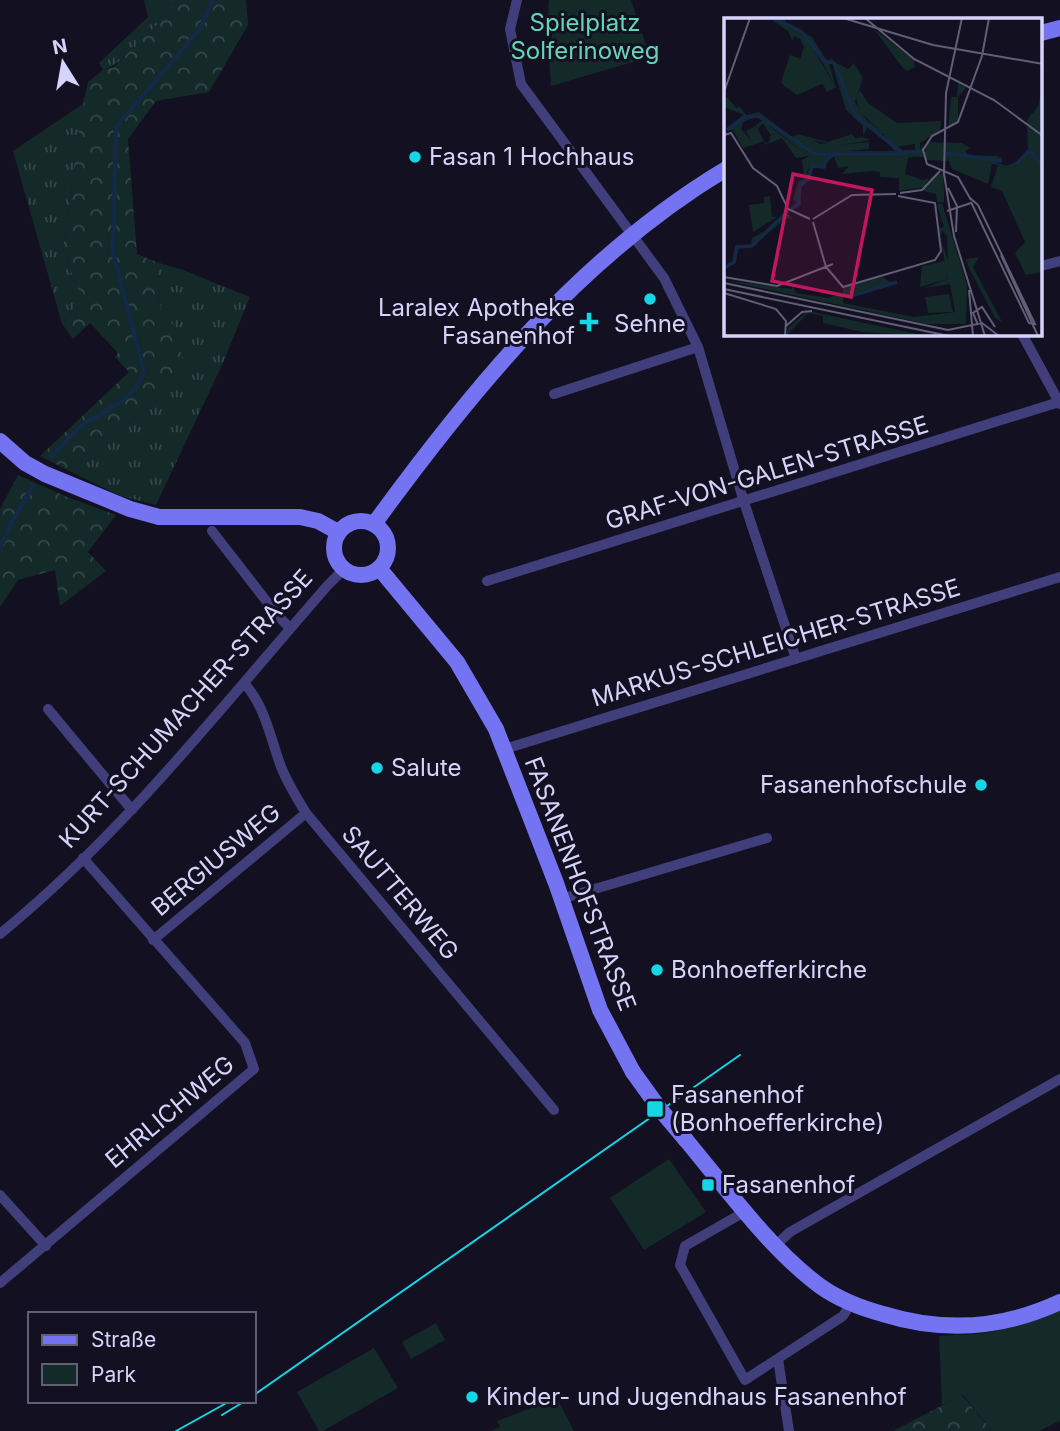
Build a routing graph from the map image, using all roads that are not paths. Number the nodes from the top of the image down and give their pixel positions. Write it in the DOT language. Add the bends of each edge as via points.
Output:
graph roads {
  1 [pos="517,0"];
  2 [pos="1060,28"];
  3 [pos="1042,33"];
  4 [pos="724,170"];
  5 [pos="632,234"];
  6 [pos="1060,261"];
  7 [pos="1042,266"];
  8 [pos="1023,336"];
  9 [pos="698,348"];
  10 [pos="554,394"];
  11 [pos="1059,403"];
  12 [pos="0,441"];
  13 [pos="744,502"];
  14 [pos="374,524"];
  15 [pos="212,531"];
  16 [pos="338,532"];
  17 [pos="379,568"];
  18 [pos="344,569"];
  19 [pos="1060,578"];
  20 [pos="487,581"];
  21 [pos="290,628"];
  22 [pos="796,659"];
  23 [pos="245,684"];
  24 [pos="48,709"];
  25 [pos="505,749"];
  26 [pos="132,810"];
  27 [pos="306,813"];
  28 [pos="767,838"];
  29 [pos="83,858"];
  30 [pos="561,900"];
  31 [pos="0,934"];
  32 [pos="153,940"];
  33 [pos="1060,1079"];
  34 [pos="554,1110"];
  35 [pos="0,1195"];
  36 [pos="746,1211"];
  37 [pos="776,1245"];
  38 [pos="46,1246"];
  39 [pos="0,1283"];
  40 [pos="1060,1302"];
  41 [pos="851,1303"];
  42 [pos="778,1359"];
  43 [pos="789,1431"];
  1 -- 5 [label="street" via="510,29 521,84"];
  2 -- 3 [label="street"];
  4 -- 5 [label="street"];
  5 -- 9 [label="street" via="664,278"];
  5 -- 14 [label="street" via="539,320 497,367"];
  6 -- 7 [label="street"];
  8 -- 11 [label="street"];
  9 -- 10 [label="street"];
  9 -- 13 [label="street"];
  11 -- 13 [label="street, GRAF-VON-GALEN-STRASSE"];
  12 -- 16 [label="street" via="24,463 46,474 159,517 300,517"];
  13 -- 20 [label="street, GRAF-VON-GALEN-STRASSE"];
  13 -- 22 [label="street"];
  14 -- 16 [label="street" via="359,520"];
  14 -- 17 [label="street" via="388,545"];
  15 -- 21 [label="street"];
  16 -- 18 [label="street" via="333,548"];
  17 -- 18 [label="street" via="362,575"];
  17 -- 25 [label="street, FASANENHOFSTRASSE" via="457,662"];
  18 -- 21 [label="street, KURT-SCHUMACHER-STRASSE"];
  19 -- 22 [label="street, MARKUS-SCHLEICHER-STRASSE"];
  21 -- 23 [label="street, KURT-SCHUMACHER-STRASSE"];
  22 -- 25 [label="street, MARKUS-SCHLEICHER-STRASSE"];
  23 -- 26 [label="street, KURT-SCHUMACHER-STRASSE"];
  23 -- 27 [label="street, SAUTTERWEG" via="263,711 281,767"];
  24 -- 26 [label="street"];
  25 -- 30 [label="street, FASANENHOFSTRASSE"];
  26 -- 29 [label="street, KURT-SCHUMACHER-STRASSE"];
  27 -- 32 [label="street, BERGIUSWEG"];
  27 -- 34 [label="street, SAUTTERWEG"];
  28 -- 30 [label="street"];
  29 -- 31 [label="street, KURT-SCHUMACHER-STRASSE"];
  29 -- 32 [label="street, EHRLICHWEG"];
  30 -- 36 [label="street, FASANENHOFSTRASSE, bridge" via="600,1010 633,1072"];
  32 -- 38 [label="street, EHRLICHWEG" via="245,1043 254,1069"];
  33 -- 37 [label="street" via="790,1232"];
  35 -- 38 [label="street"];
  36 -- 37 [label="street, FASANENHOFSTRASSE"];
  36 -- 42 [label="street" via="685,1247 680,1265 745,1380"];
  37 -- 41 [label="street, FASANENHOFSTRASSE" via="820,1286"];
  38 -- 39 [label="street, EHRLICHWEG"];
  40 -- 41 [label="street, FASANENHOFSTRASSE" via="1017,1319 965,1327 903,1320"];
  41 -- 42 [label="street" via="843,1316"];
  42 -- 43 [label="street"];
}
